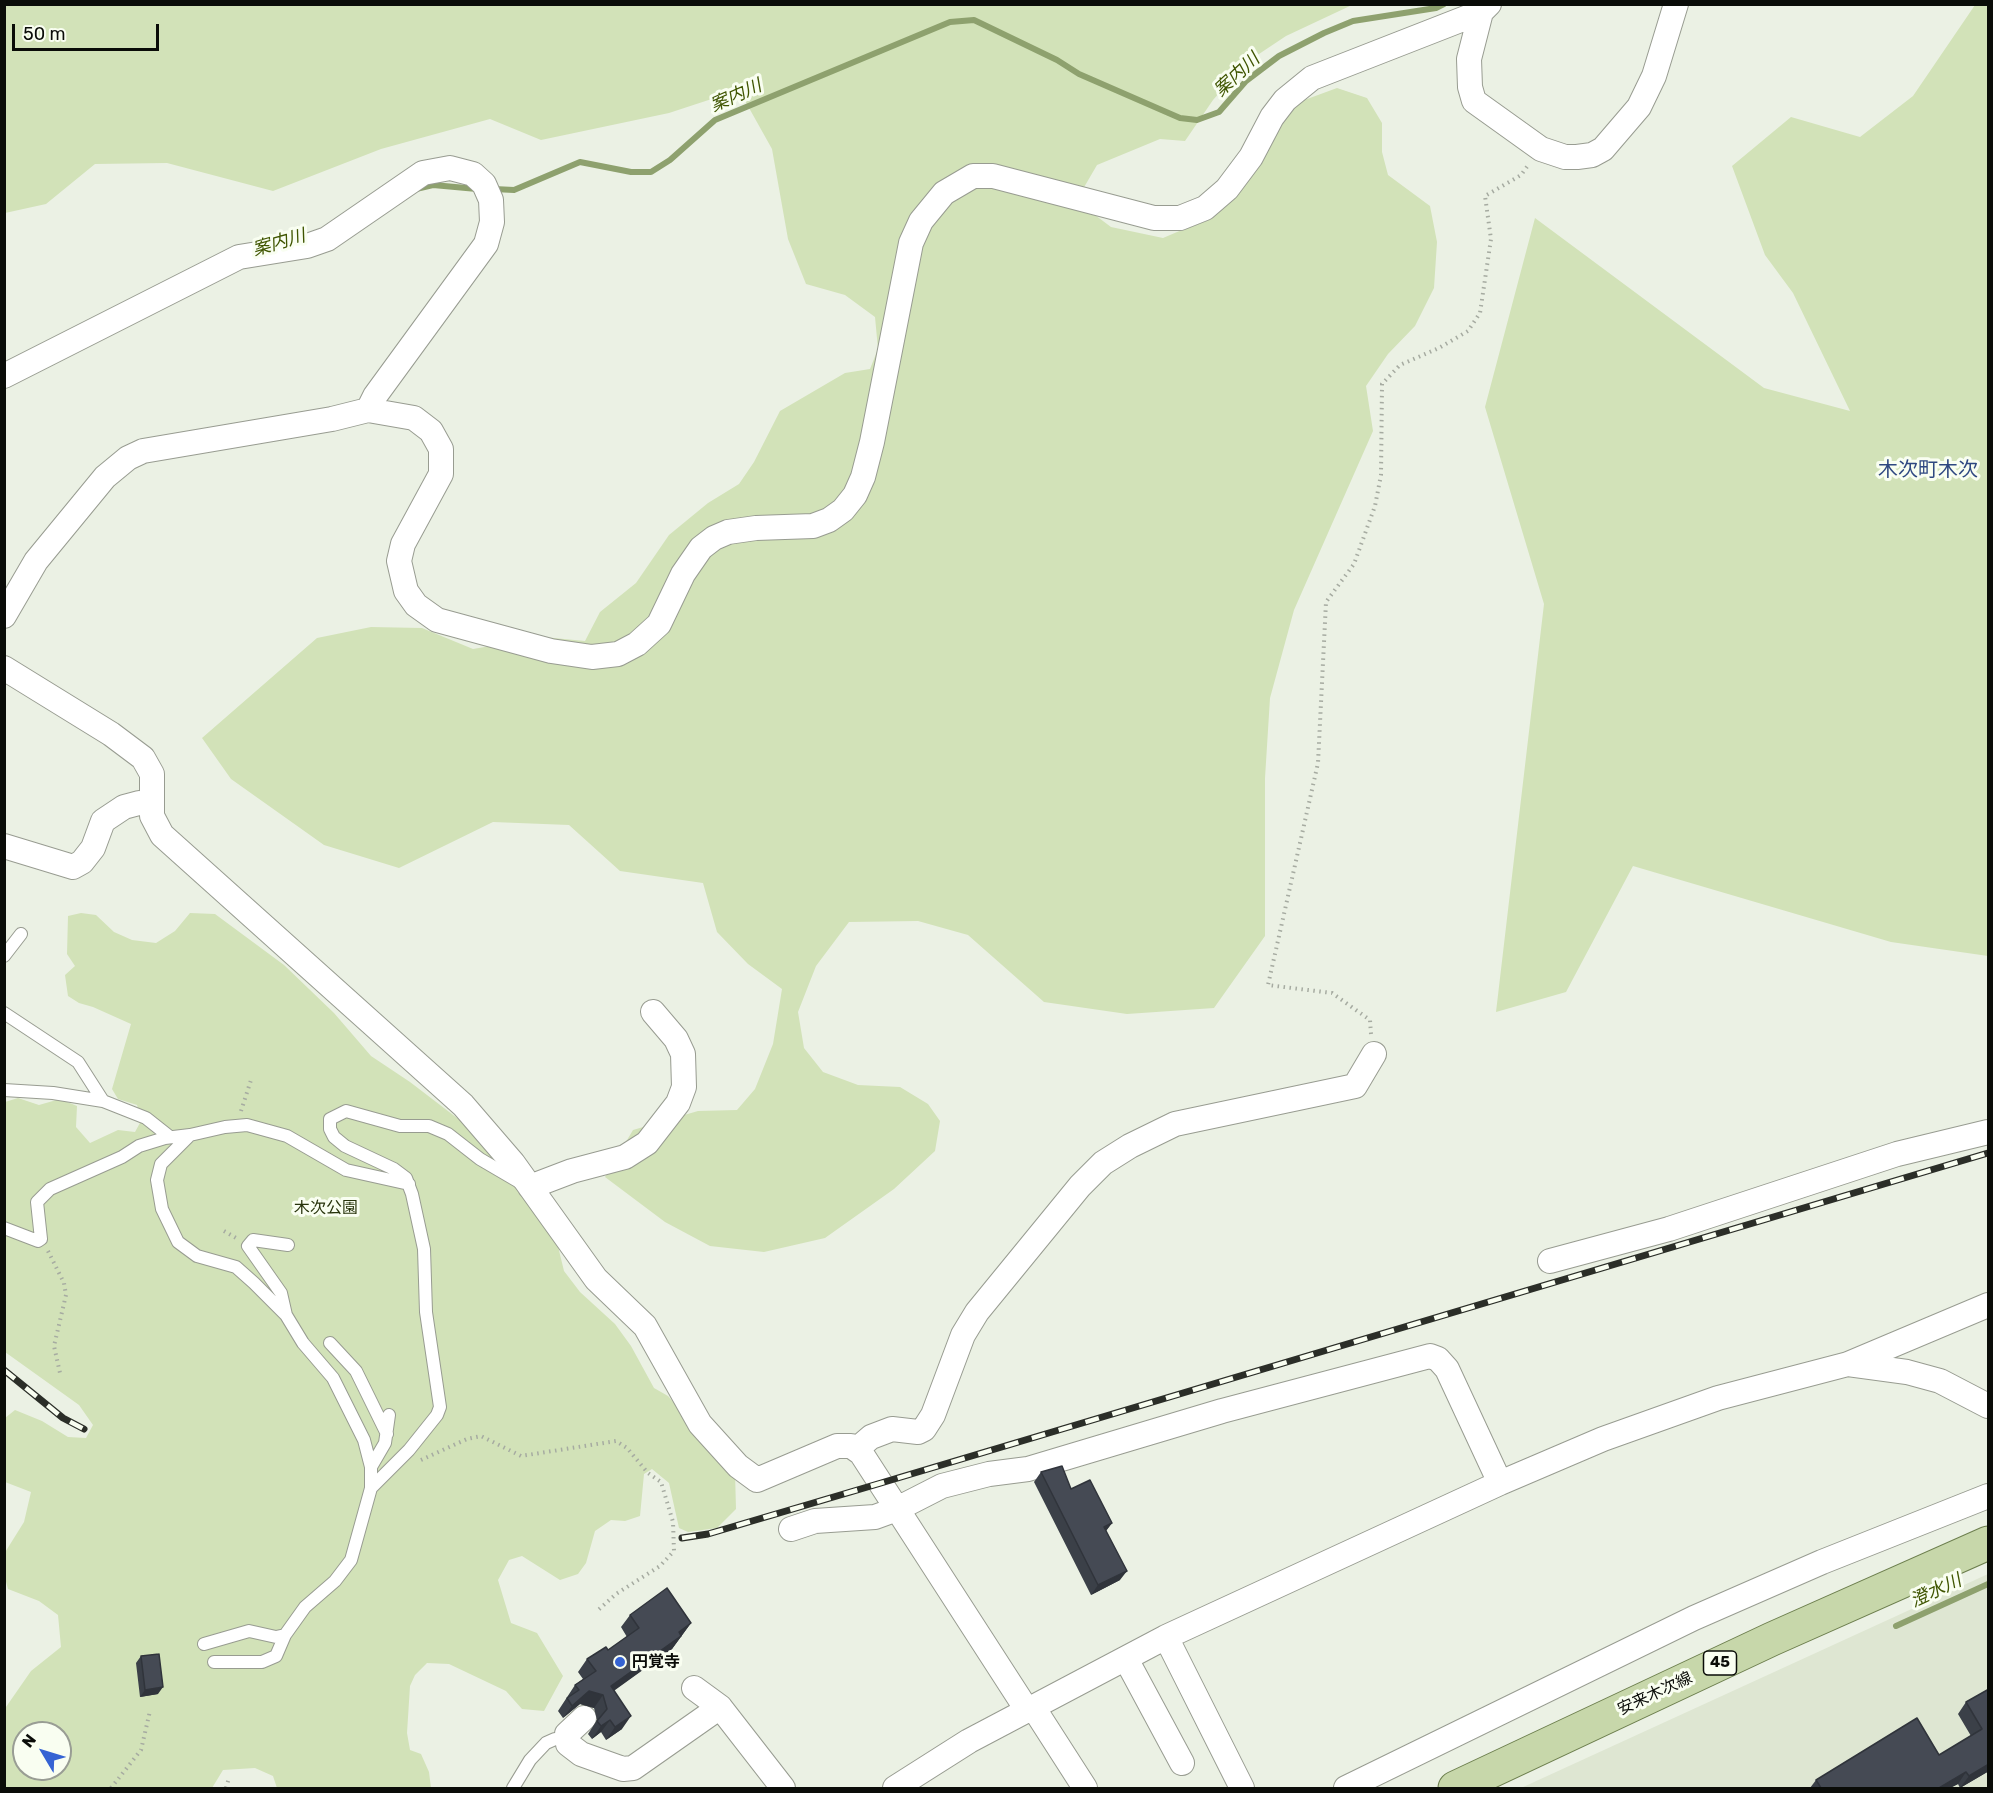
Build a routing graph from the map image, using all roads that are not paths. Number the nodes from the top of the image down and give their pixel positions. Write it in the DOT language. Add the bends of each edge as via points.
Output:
graph roads {
  1 [pos="1676,4"];
  2 [pos="1485,8"];
  3 [pos="4,376"];
  4 [pos="368,410"];
  5 [pos="4,615"];
  6 [pos="4,668"];
  7 [pos="151,805"];
  8 [pos="4,846"];
  9 [pos="21,934"];
  10 [pos="4,956"];
  11 [pos="653,1012"];
  12 [pos="4,1013"];
  13 [pos="1374,1054"];
  14 [pos="4,1090"];
  15 [pos="103,1101"];
  16 [pos="1989,1132"];
  17 [pos="190,1135"];
  18 [pos="170,1137"];
  19 [pos="408,1184"];
  20 [pos="530,1187"];
  21 [pos="4,1228"];
  22 [pos="288,1245"];
  23 [pos="1550,1261"];
  24 [pos="1989,1305"];
  25 [pos="286,1315"];
  26 [pos="330,1343"];
  27 [pos="349,1362"];
  28 [pos="1848,1364"];
  29 [pos="333,1378"];
  30 [pos="1989,1406"];
  31 [pos="389,1415"];
  32 [pos="387,1434"];
  33 [pos="857,1449"];
  34 [pos="371,1467"];
  35 [pos="1500,1483"];
  36 [pos="371,1488"];
  37 [pos="1989,1496"];
  38 [pos="897,1509"];
  39 [pos="791,1529"];
  40 [pos="1989,1543"];
  41 [pos="285,1635"];
  42 [pos="1166,1637"];
  43 [pos="204,1644"];
  44 [pos="1126,1659"];
  45 [pos="214,1662"];
  46 [pos="694,1688"];
  47 [pos="720,1707"];
  48 [pos="1030,1709"];
  49 [pos="584,1718"];
  50 [pos="566,1739"];
  51 [pos="1182,1763"];
  52 [pos="513,1788"];
  53 [pos="783,1788"];
  54 [pos="895,1788"];
  55 [pos="1085,1788"];
  56 [pos="1242,1788"];
  57 [pos="1346,1788"];
  58 [pos="1455,1788"];
  1 -- 2 [label="street" via="1654,76 1639,107 1611,142 1592,155 1577,157 1541,149 1474,100 1469,59"];
  2 -- 4 [label="street" via="1312,78 1285,100 1227,189 1205,208 1180,218 1154,218 993,176 973,176 944,193 921,221 911,243 872,442 855,495 843,510 813,526 756,528 714,538 701,548 683,574 659,624 637,644 618,654 592,657 551,651 437,620 416,605 406,591 399,561 403,543 441,474 441,449 431,431 414,418"];
  3 -- 4 [label="street" via="239,257 327,239 423,173 450,168 464,170 479,178 491,200 492,222 486,243"];
  4 -- 5 [label="street" via="143,451 128,458 105,477 46,547"];
  6 -- 7 [label="street" via="143,758 152,774"];
  7 -- 8 [label="street" via="124,807 103,820 93,848 73,867"];
  7 -- 20 [label="street" via="162,835 463,1105"];
  9 -- 10 [label="lane"];
  11 -- 20 [label="street" via="672,1033 683,1054 684,1087 678,1103 647,1143 632,1154"];
  12 -- 15 [label="lane" via="78,1062"];
  13 -- 33 [label="street" via="1355,1086 1175,1124 1103,1163 1072,1195 977,1312 963,1335 924,1429 892,1429 871,1437"];
  14 -- 15 [label="lane"];
  15 -- 18 [label="lane" via="146,1118"];
  16 -- 23 [label="street" via="1897,1154 1669,1229"];
  17 -- 18 [label="lane"];
  17 -- 19 [label="lane" via="236,1125 256,1127 287,1136 346,1170"];
  17 -- 25 [label="lane" via="161,1164 158,1180 162,1209 178,1242 197,1256 236,1267"];
  18 -- 21 [label="lane" via="139,1146 43,1194 36,1209 41,1239 38,1241"];
  19 -- 20 [label="lane" via="394,1168 334,1137 329,1124 333,1116 352,1112 400,1126 421,1124 440,1129"];
  19 -- 36 [label="lane" via="423,1249 426,1312 440,1407 409,1450"];
  20 -- 33 [label="street" via="596,1279 645,1326 700,1424 751,1477 764,1479 837,1446"];
  22 -- 25 [label="lane" via="253,1240 248,1246 281,1293"];
  24 -- 28 [label="street"];
  25 -- 29 [label="lane" via="303,1344"];
  26 -- 27 [label="lane"];
  27 -- 29 [label="lane"];
  27 -- 32 [label="lane"];
  28 -- 30 [label="street" via="1940,1381"];
  28 -- 35 [label="street" via="1718,1398 1603,1439"];
  29 -- 34 [label="lane" via="361,1433"];
  31 -- 32 [label="lane"];
  32 -- 34 [label="lane"];
  33 -- 38 [label="street"];
  34 -- 36 [label="lane"];
  35 -- 38 [label="street" via="1447,1369 1430,1356 1222,1411 1028,1469 942,1486"];
  35 -- 42 [label="street"];
  36 -- 41 [label="lane" via="351,1560 335,1581 305,1607"];
  37 -- 57 [label="street" via="1832,1557 1694,1618"];
  38 -- 39 [label="street" via="862,1520 815,1521"];
  38 -- 48 [label="street"];
  40 -- 58 [label="main road, 安来木次線 / 45"];
  41 -- 43 [label="lane" via="249,1631"];
  41 -- 45 [label="lane" via="276,1656 270,1660"];
  42 -- 44 [label="street"];
  42 -- 56 [label="street"];
  44 -- 48 [label="street"];
  44 -- 51 [label="street"];
  46 -- 47 [label="street"];
  47 -- 50 [label="street" via="633,1768 624,1769 588,1757"];
  47 -- 53 [label="street"];
  48 -- 54 [label="street" via="969,1741"];
  48 -- 55 [label="street"];
  49 -- 50 [label="street" via="572,1727"];
  50 -- 52 [label="lane" via="546,1743"];
}
